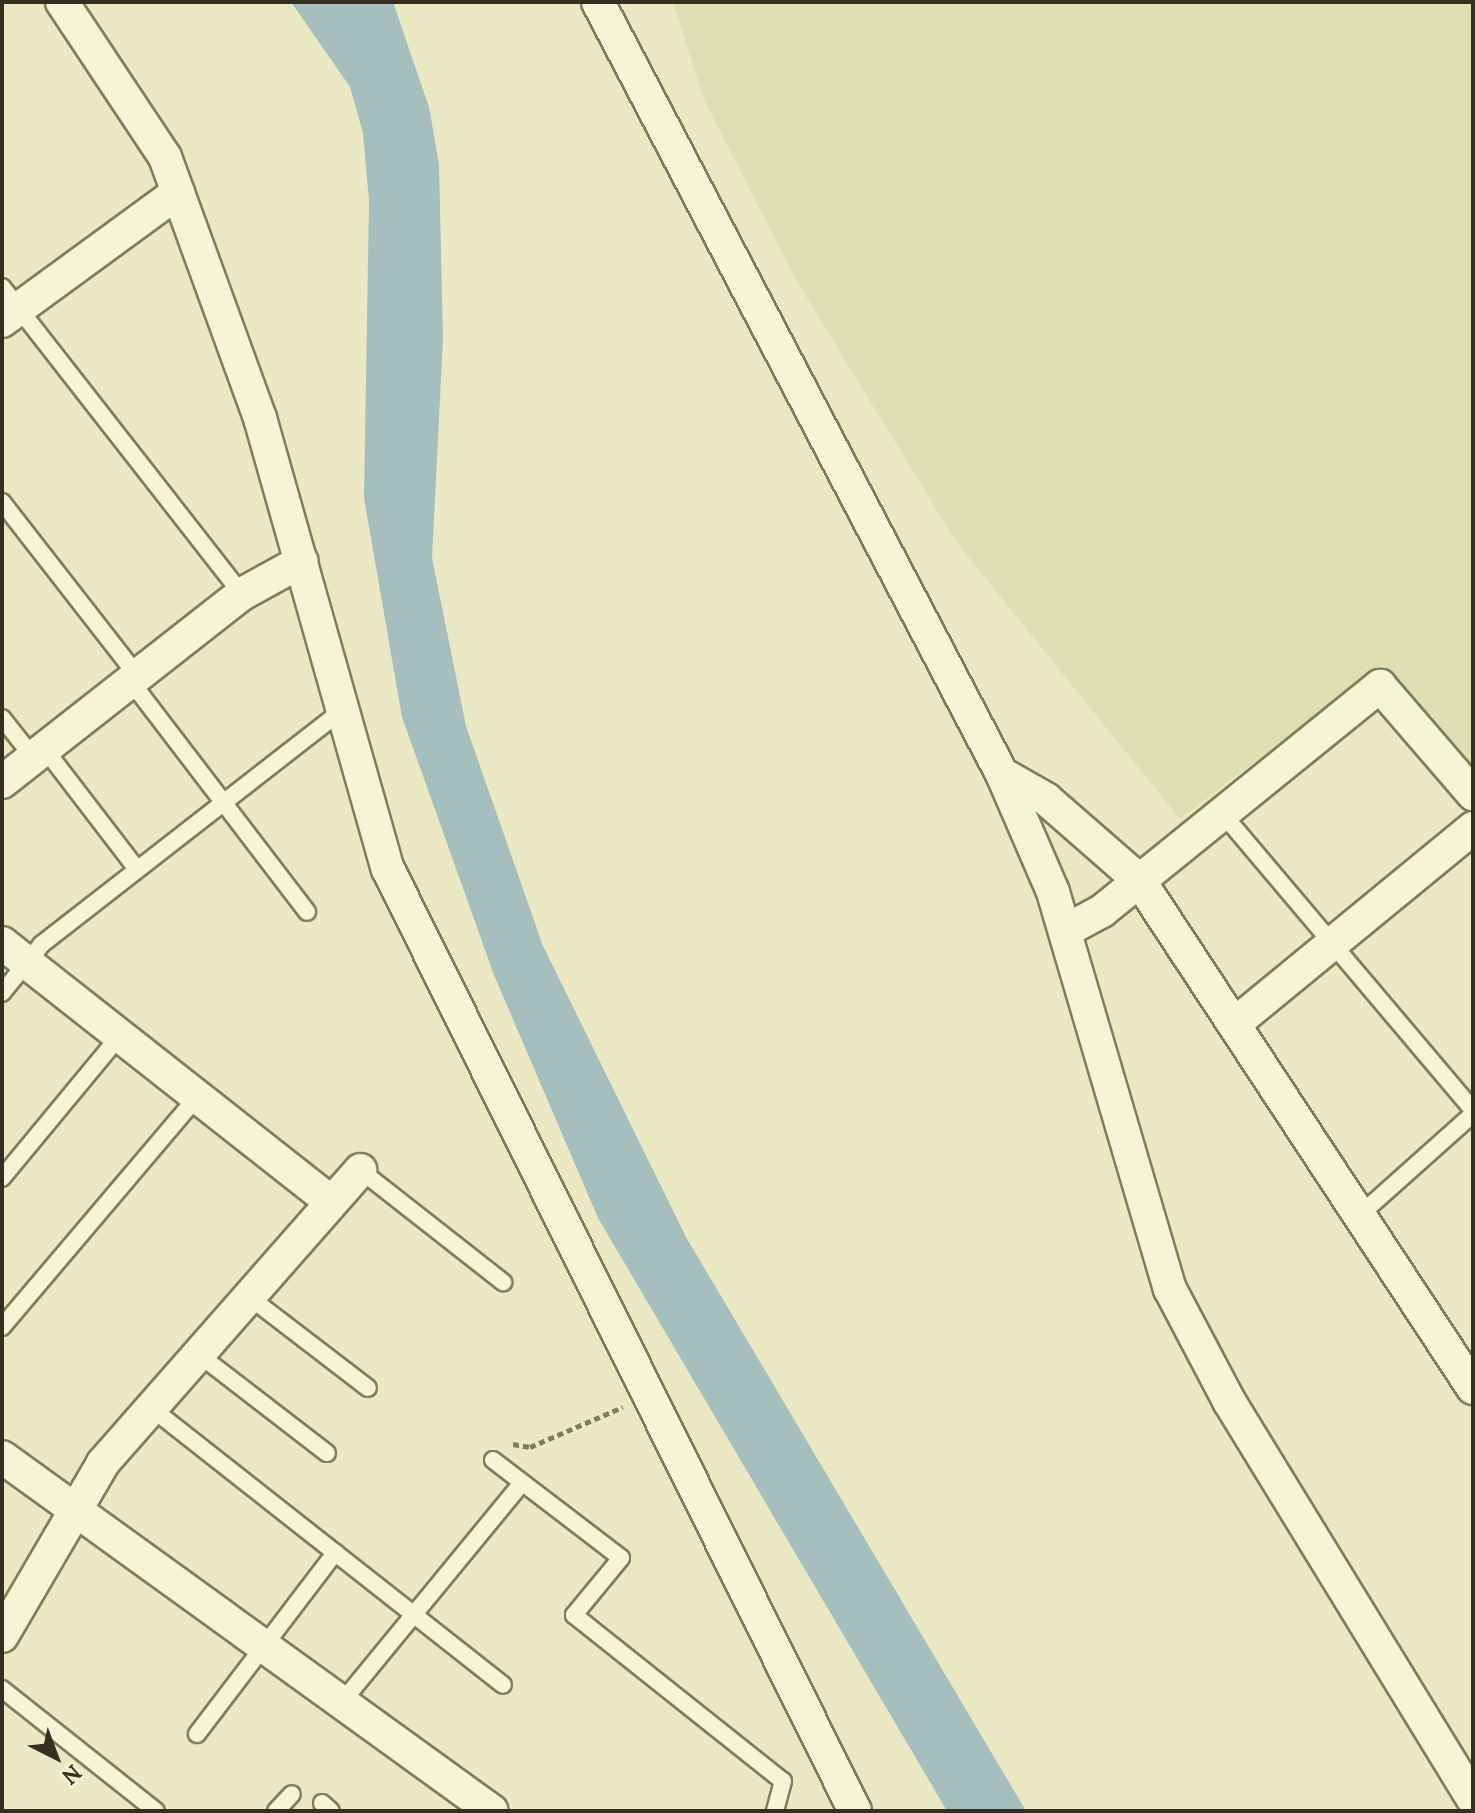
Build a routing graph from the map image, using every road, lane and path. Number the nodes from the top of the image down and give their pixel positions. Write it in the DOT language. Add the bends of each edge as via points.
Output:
graph roads {
  1 [pos="62,2"];
  2 [pos="598,2"];
  3 [pos="178,192"];
  4 [pos="8,306"];
  5 [pos="2,502"];
  6 [pos="302,561"];
  7 [pos="242,594"];
  8 [pos="132,676"];
  9 [pos="343,710"];
  10 [pos="2,718"];
  11 [pos="38,753"];
  12 [pos="1002,774"];
  13 [pos="2,782"];
  14 [pos="1473,794"];
  15 [pos="221,800"];
  16 [pos="1222,813"];
  17 [pos="1473,828"];
  18 [pos="136,868"];
  19 [pos="1139,880"];
  20 [pos="307,912"];
  21 [pos="1065,931"];
  22 [pos="2,943"];
  23 [pos="1332,943"];
  24 [pos="25,965"];
  25 [pos="2,993"];
  26 [pos="1238,1021"];
  27 [pos="117,1039"];
  28 [pos="196,1098"];
  29 [pos="1473,1112"];
  30 [pos="360,1170"];
  31 [pos="2,1178"];
  32 [pos="331,1202"];
  33 [pos="1361,1214"];
  34 [pos="503,1282"];
  35 [pos="248,1296"];
  36 [pos="2,1327"];
  37 [pos="197,1353"];
  38 [pos="368,1388"];
  39 [pos="1473,1388"];
  40 [pos="655,1403"];
  41 [pos="150,1407"];
  42 [pos="327,1453"];
  43 [pos="2,1457"];
  44 [pos="493,1460"];
  45 [pos="522,1483"];
  46 [pos="80,1511"];
  47 [pos="335,1553"];
  48 [pos="414,1615"];
  49 [pos="3,1634"];
  50 [pos="264,1645"];
  51 [pos="503,1685"];
  52 [pos="2,1689"];
  53 [pos="342,1702"];
  54 [pos="197,1734"];
  55 [pos="292,1794"];
  56 [pos="1473,1799"];
  57 [pos="156,1811"];
  58 [pos="276,1811"];
  59 [pos="492,1811"];
  60 [pos="775,1811"];
  61 [pos="855,1811"];
  1 -- 3 [label="street" via="165,157"];
  2 -- 12 [label="street"];
  3 -- 4 [label="street"];
  3 -- 6 [label="street" via="260,418"];
  4 -- 7 [label="lane"];
  5 -- 8 [label="lane"];
  6 -- 7 [label="street"];
  6 -- 9 [label="street"];
  7 -- 8 [label="street"];
  8 -- 11 [label="street"];
  8 -- 15 [label="lane"];
  9 -- 15 [label="lane"];
  9 -- 40 [label="street" via="388,869"];
  10 -- 11 [label="lane"];
  11 -- 13 [label="street"];
  11 -- 18 [label="lane"];
  12 -- 19 [label="street" via="1056,807"];
  12 -- 21 [label="street"];
  14 -- 16 [label="street" via="1380,686"];
  15 -- 18 [label="lane"];
  15 -- 20 [label="lane"];
  16 -- 19 [label="street"];
  16 -- 23 [label="lane"];
  17 -- 23 [label="street"];
  18 -- 24 [label="lane"];
  19 -- 21 [label="street"];
  19 -- 26 [label="street"];
  21 -- 56 [label="street" via="1123,1148 1170,1289 1229,1401"];
  22 -- 24 [label="street"];
  23 -- 26 [label="street"];
  23 -- 29 [label="lane"];
  24 -- 25 [label="lane"];
  24 -- 27 [label="street"];
  26 -- 33 [label="street"];
  27 -- 28 [label="street"];
  27 -- 31 [label="lane"];
  28 -- 32 [label="street"];
  28 -- 36 [label="lane"];
  29 -- 33 [label="lane"];
  30 -- 32 [label="street"];
  30 -- 34 [label="lane"];
  32 -- 35 [label="street"];
  33 -- 39 [label="street"];
  35 -- 37 [label="street"];
  35 -- 38 [label="lane"];
  37 -- 41 [label="street"];
  37 -- 42 [label="lane"];
  40 -- 44 [label="path" via="631,1404 530,1447 507,1443"];
  40 -- 61 [label="street"];
  41 -- 46 [label="street" via="103,1463"];
  41 -- 47 [label="lane"];
  43 -- 46 [label="street"];
  44 -- 45 [label="lane"];
  45 -- 48 [label="lane"];
  45 -- 60 [label="lane" via="621,1558 574,1615 783,1781"];
  46 -- 49 [label="street"];
  46 -- 50 [label="street"];
  47 -- 48 [label="lane"];
  47 -- 50 [label="lane"];
  48 -- 51 [label="lane"];
  48 -- 53 [label="lane"];
  50 -- 53 [label="street"];
  50 -- 54 [label="lane"];
  52 -- 57 [label="lane"];
  53 -- 59 [label="street"];
  55 -- 58 [label="lane"];
}
